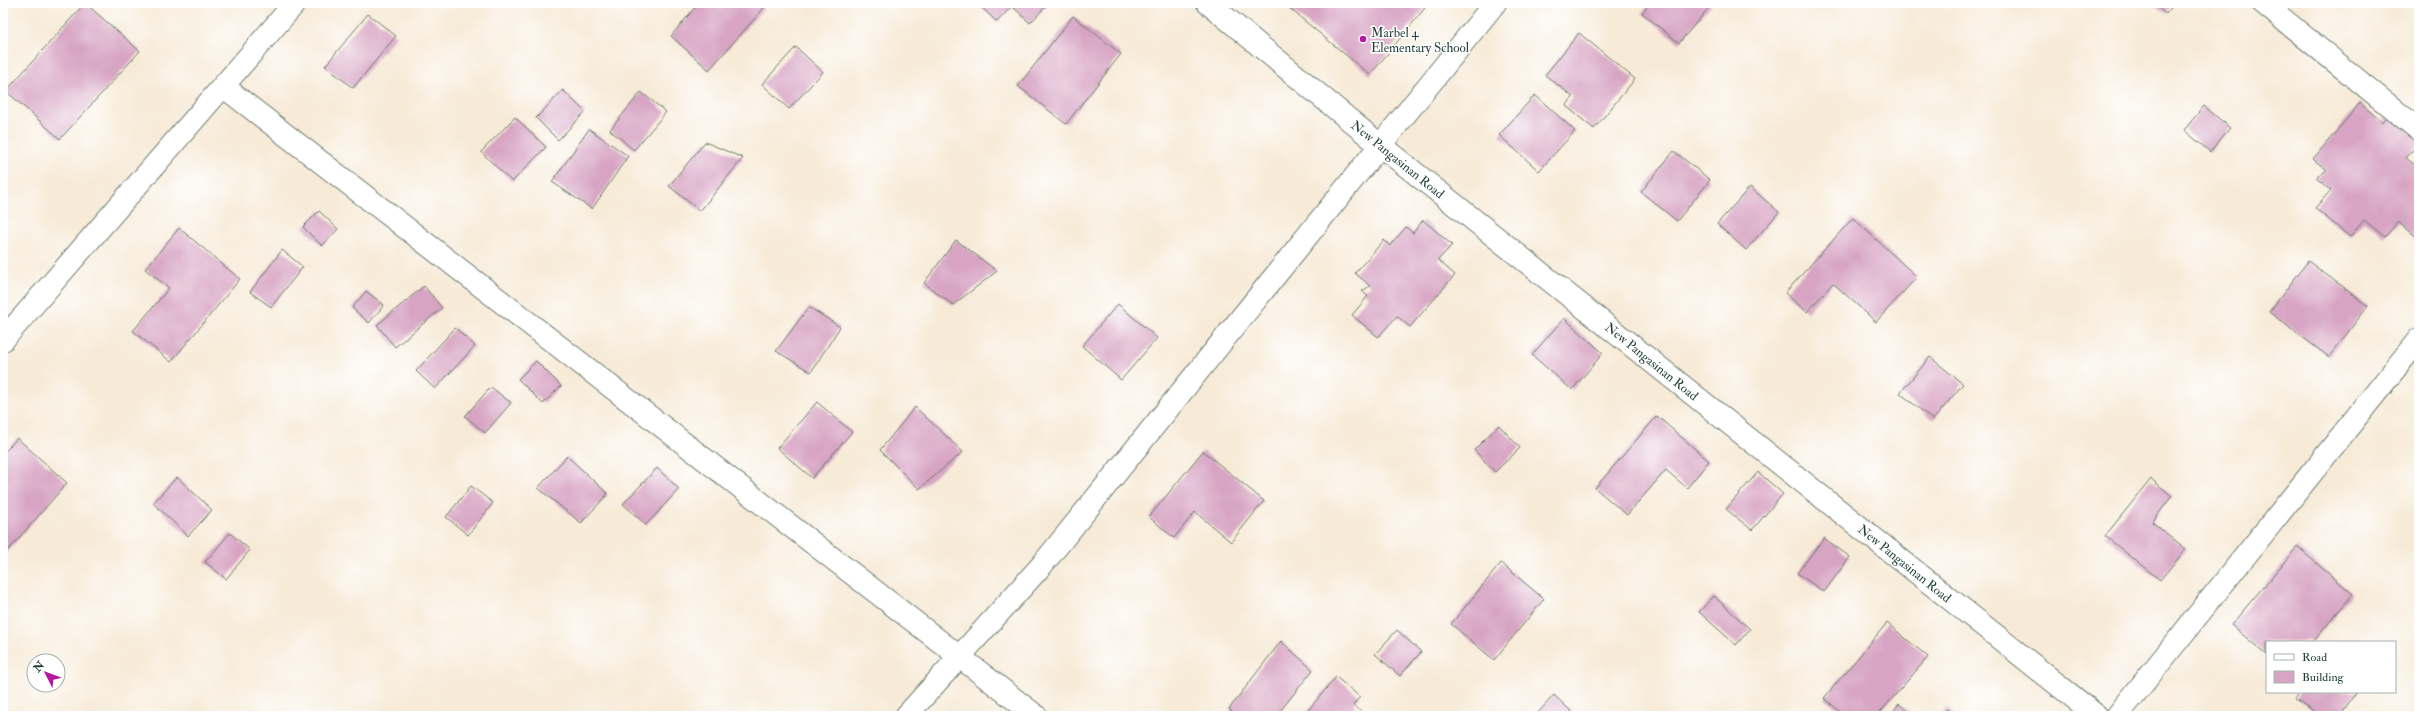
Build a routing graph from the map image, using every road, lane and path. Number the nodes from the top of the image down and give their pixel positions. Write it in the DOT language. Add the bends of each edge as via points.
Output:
graph roads {
  1 [pos="295,3"];
  2 [pos="1208,3"];
  3 [pos="1495,3"];
  4 [pos="2263,3"];
  5 [pos="224,87"];
  6 [pos="2419,130"];
  7 [pos="1381,146"];
  8 [pos="2419,339"];
  9 [pos="3,340"];
  10 [pos="962,657"];
  11 [pos="906,716"];
  12 [pos="1036,716"];
  13 [pos="2097,716"];
  14 [pos="2117,716"];
  1 -- 5 [label="street"];
  2 -- 7 [label="street, New Pangasinan Road"];
  3 -- 7 [label="street"];
  4 -- 6 [label="street"];
  5 -- 9 [label="street"];
  5 -- 10 [label="street"];
  7 -- 10 [label="street" via="1042,565"];
  7 -- 13 [label="street, New Pangasinan Road"];
  8 -- 14 [label="street"];
  10 -- 11 [label="street"];
  10 -- 12 [label="street"];
}
